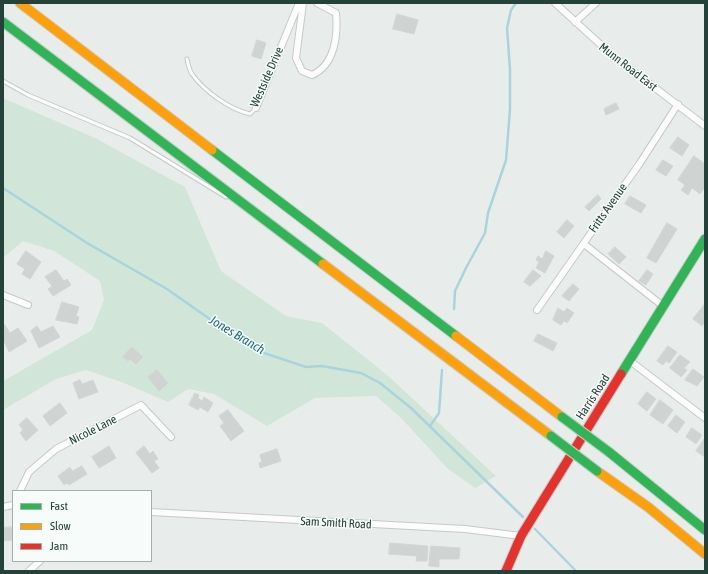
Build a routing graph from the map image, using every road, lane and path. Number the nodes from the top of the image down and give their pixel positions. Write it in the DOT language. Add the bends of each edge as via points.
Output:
graph roads {
  1 [pos="20,3"];
  2 [pos="299,3"];
  3 [pos="303,3"];
  4 [pos="318,3"];
  5 [pos="555,3"];
  6 [pos="596,3"];
  7 [pos="3,22"];
  8 [pos="575,22"];
  9 [pos="187,59"];
  10 [pos="3,81"];
  11 [pos="678,104"];
  12 [pos="256,108"];
  13 [pos="705,126"];
  14 [pos="251,210"];
  15 [pos="705,239"];
  16 [pos="584,244"];
  17 [pos="3,296"];
  18 [pos="28,305"];
  19 [pos="663,306"];
  20 [pos="537,310"];
  21 [pos="630,361"];
  22 [pos="705,418"];
  23 [pos="172,438"];
  24 [pos="20,490"];
  25 [pos="152,512"];
  26 [pos="705,530"];
  27 [pos="521,536"];
  28 [pos="705,554"];
  29 [pos="39,562"];
  30 [pos="29,571"];
  31 [pos="506,571"];
  1 -- 26 [label="main road, bridge" via="609,452"];
  2 -- 12 [label="street, Westside Drive"];
  3 -- 4 [label="street" via="296,58 302,71 312,75 327,63 337,34 336,13"];
  5 -- 8 [label="street, Munn Road East"];
  6 -- 8 [label="street"];
  7 -- 14 [label="main road"];
  8 -- 11 [label="street, Munn Road East" via="612,55"];
  9 -- 12 [label="lane, Westside Drive" via="191,73 222,100 250,114"];
  10 -- 14 [label="lane" via="28,95 130,138"];
  11 -- 13 [label="street, Munn Road East"];
  11 -- 16 [label="street, Fritts Avenue"];
  14 -- 28 [label="main road, bridge" via="648,507"];
  15 -- 19 [label="main road, Harris Road"];
  16 -- 19 [label="street"];
  16 -- 20 [label="street, Fritts Avenue"];
  17 -- 18 [label="street"];
  19 -- 21 [label="main road, Harris Road"];
  21 -- 22 [label="street"];
  21 -- 27 [label="main road, Harris Road"];
  23 -- 24 [label="street, Nicole Lane" via="141,405 56,449 29,472"];
  25 -- 27 [label="street, Sam Smith Road" via="465,529"];
  27 -- 31 [label="main road, Harris Road"];
  29 -- 30 [label="street"];
}
